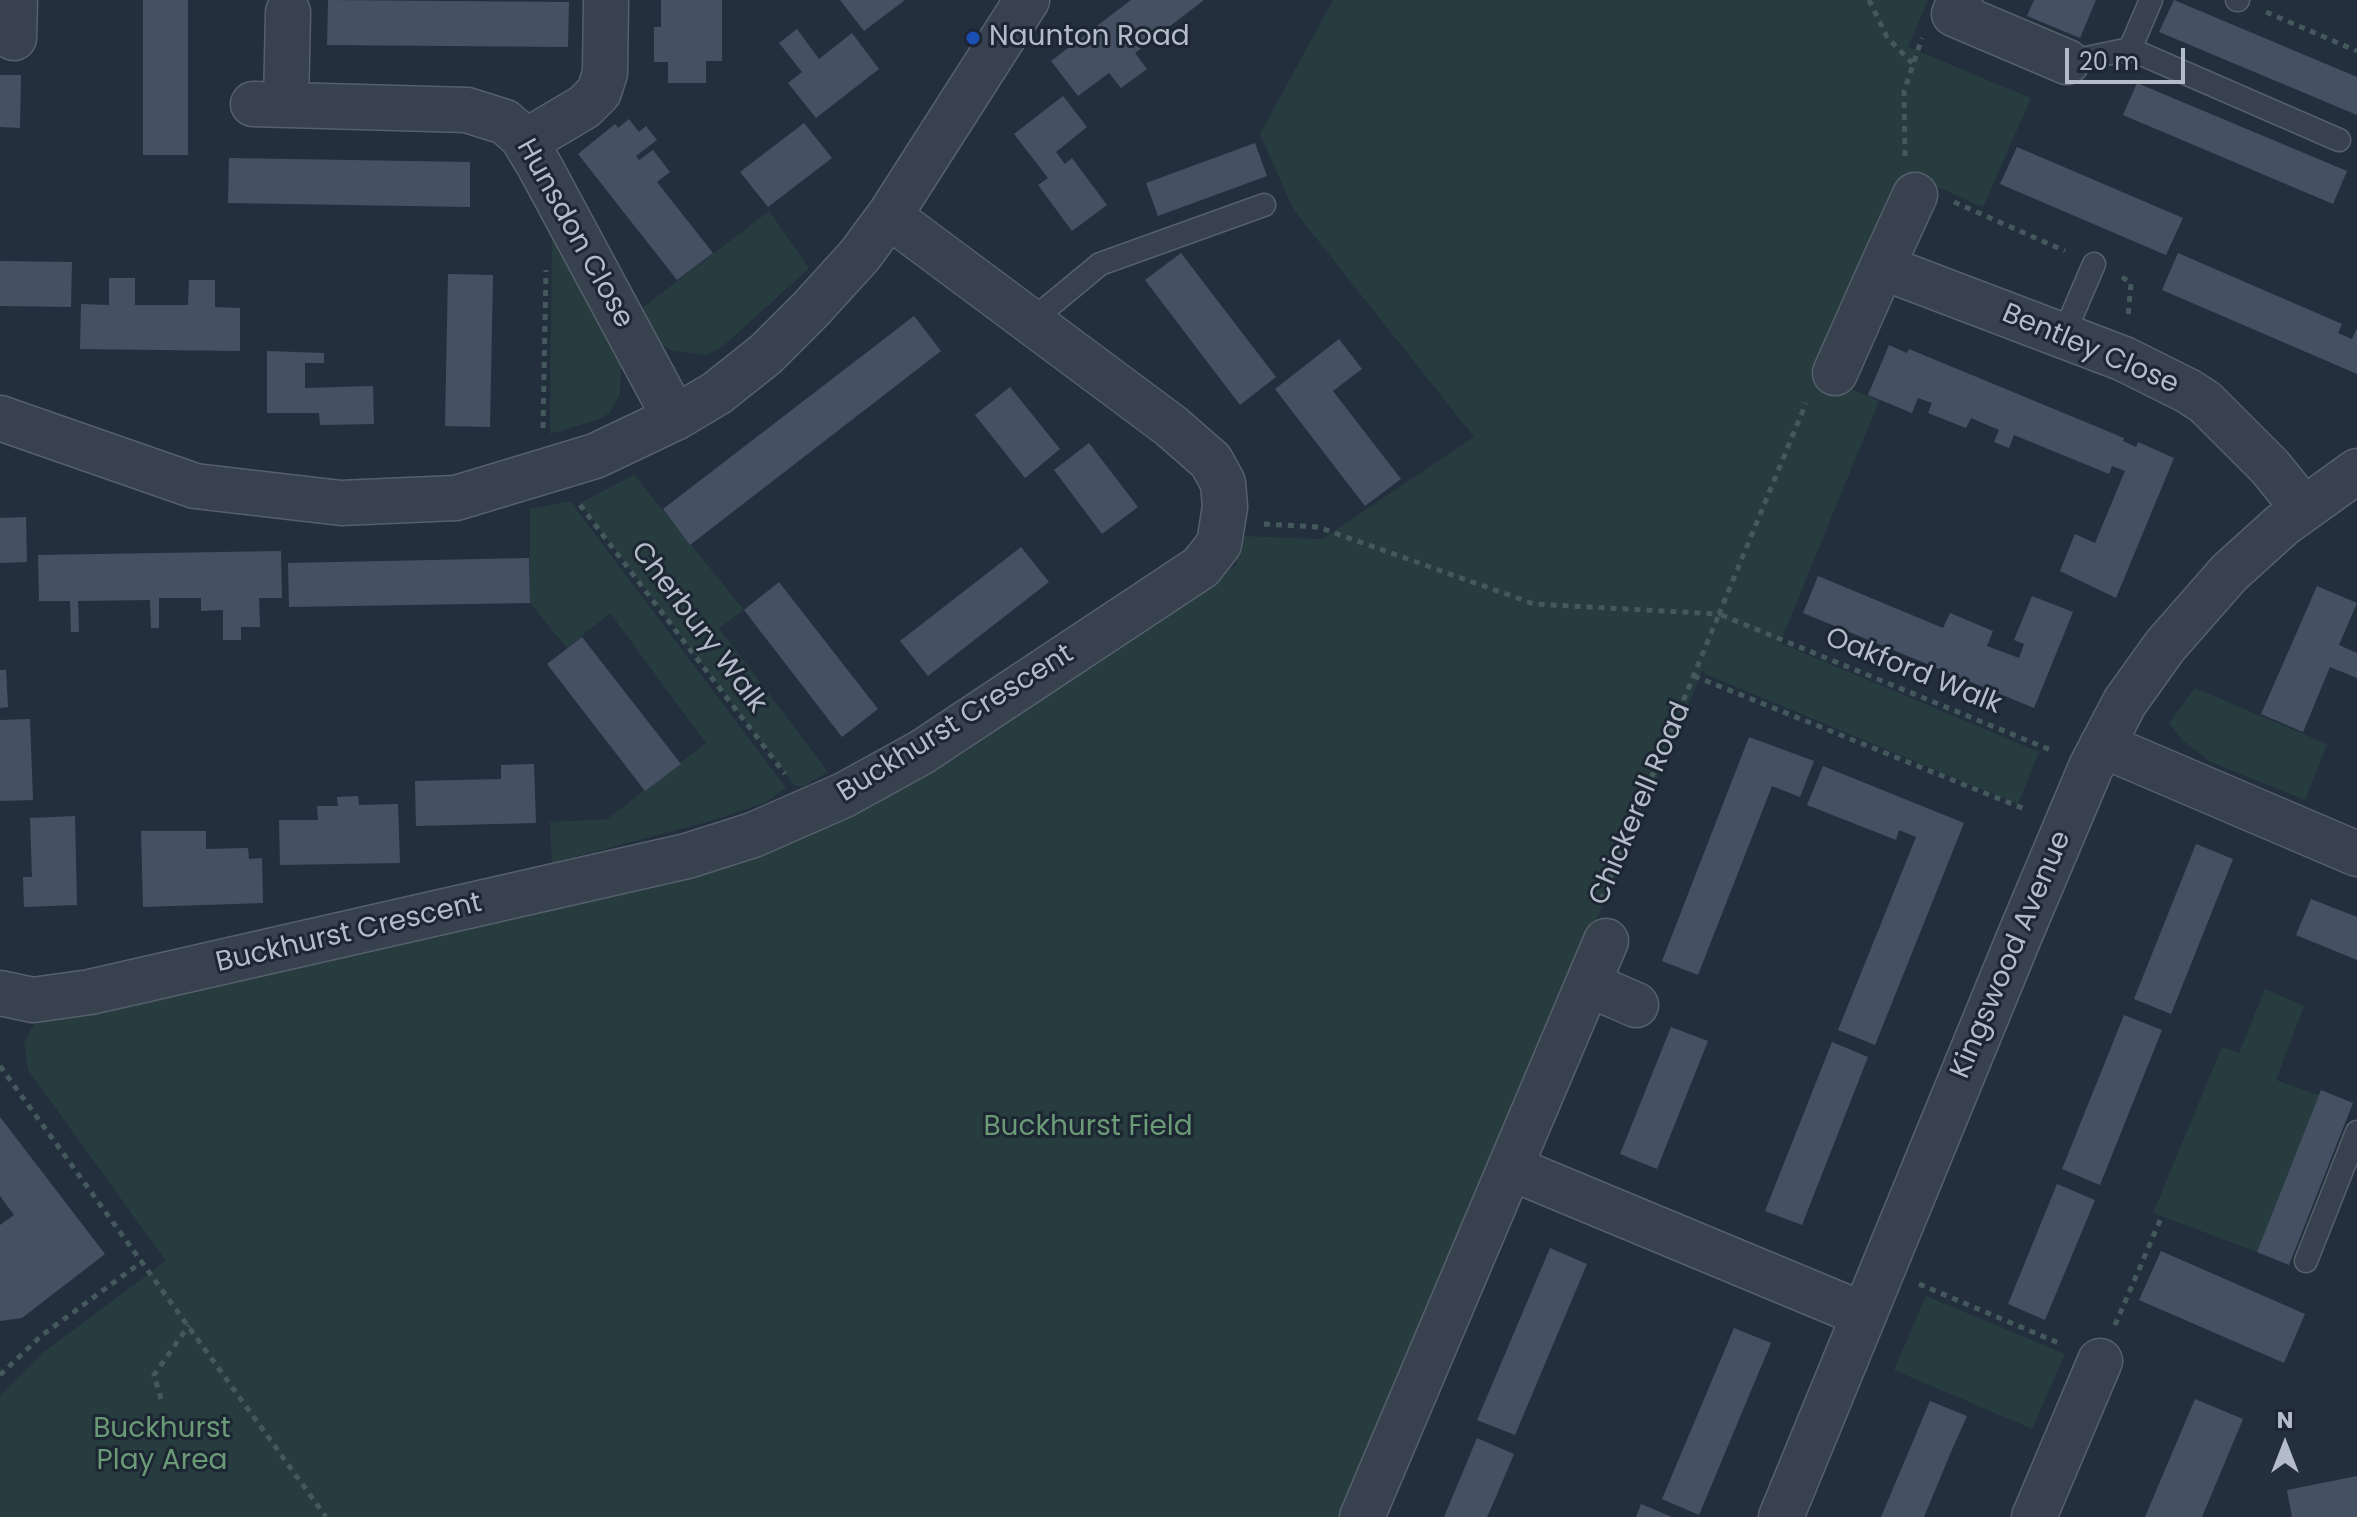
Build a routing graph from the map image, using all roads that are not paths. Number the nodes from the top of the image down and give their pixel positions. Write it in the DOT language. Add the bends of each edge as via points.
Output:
graph roads {
  1 [pos="606,0"];
  2 [pos="1027,0"];
  3 [pos="2151,0"];
  4 [pos="288,12"];
  5 [pos="1944,12"];
  6 [pos="2130,49"];
  7 [pos="2067,62"];
  8 [pos="2339,140"];
  9 [pos="525,142"];
  10 [pos="1922,187"];
  11 [pos="1264,205"];
  12 [pos="889,216"];
  13 [pos="2094,264"];
  14 [pos="1882,267"];
  15 [pos="1030,322"];
  16 [pos="2063,336"];
  17 [pos="1822,384"];
  18 [pos="0,418"];
  19 [pos="675,418"];
  20 [pos="2357,471"];
  21 [pos="2304,509"];
  22 [pos="2097,756"];
  23 [pos="2357,854"];
  24 [pos="1606,941"];
  25 [pos="1588,984"];
  26 [pos="0,993"];
  27 [pos="1636,1005"];
  28 [pos="2357,1132"];
  29 [pos="1511,1168"];
  30 [pos="2306,1261"];
  31 [pos="1862,1314"];
  32 [pos="2100,1361"];
  33 [pos="1362,1517"];
  34 [pos="1781,1517"];
  35 [pos="2034,1517"];
  1 -- 9 [label="street" via="605,73 599,92 584,107"];
  2 -- 12 [label="street"];
  3 -- 6 [label="lane"];
  4 -- 9 [label="street, Hunsdon Close" via="269,105 483,112 505,122"];
  5 -- 7 [label="street"];
  6 -- 7 [label="lane"];
  6 -- 8 [label="lane"];
  9 -- 19 [label="street, Hunsdon Close"];
  10 -- 14 [label="street"];
  11 -- 15 [label="lane" via="1100,264"];
  12 -- 15 [label="street, Buckhurst Crescent"];
  12 -- 19 [label="street" via="848,269 766,354"];
  13 -- 16 [label="lane"];
  14 -- 16 [label="street, Bentley Close"];
  14 -- 17 [label="street"];
  15 -- 26 [label="street, Buckhurst Crescent" via="1202,452 1223,483 1223,527 1216,551 1201,567 949,735 812,810 687,856 69,996 33,1000"];
  16 -- 21 [label="street, Bentley Close" via="2124,359 2205,402"];
  18 -- 19 [label="street" via="195,486 341,503 437,500 595,456"];
  20 -- 21 [label="street, Kingswood Avenue"];
  21 -- 22 [label="street, Kingswood Avenue" via="2229,573 2189,617 2144,672"];
  22 -- 23 [label="street"];
  22 -- 31 [label="street, Kingswood Avenue"];
  24 -- 25 [label="street, Chickerell Road"];
  25 -- 27 [label="street"];
  25 -- 29 [label="street, Chickerell Road"];
  28 -- 30 [label="lane"];
  29 -- 31 [label="street"];
  29 -- 33 [label="street, Chickerell Road"];
  31 -- 34 [label="street, Kingswood Avenue"];
  32 -- 35 [label="street"];
}
